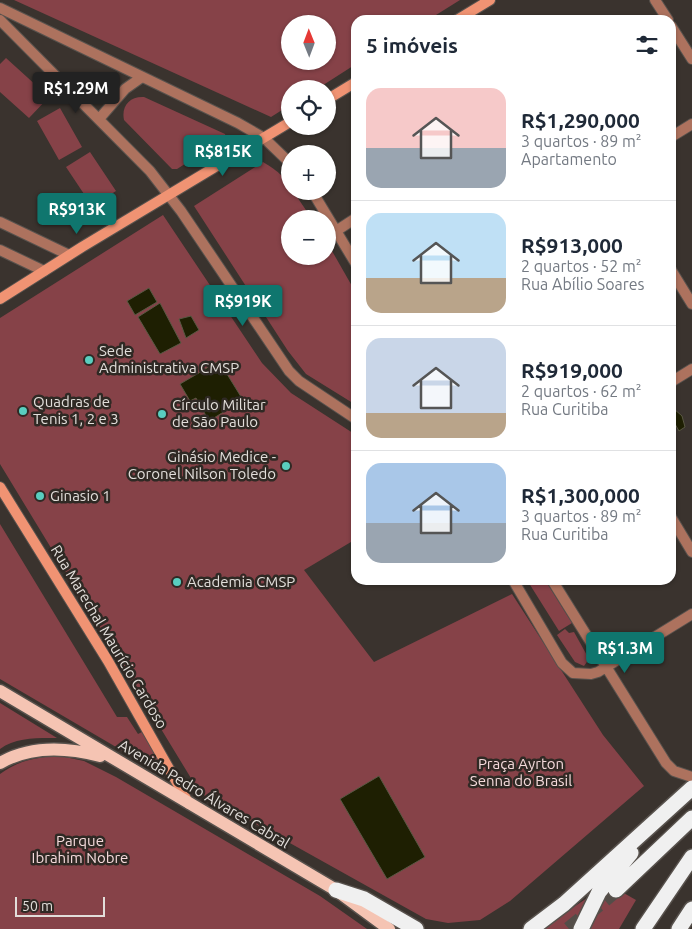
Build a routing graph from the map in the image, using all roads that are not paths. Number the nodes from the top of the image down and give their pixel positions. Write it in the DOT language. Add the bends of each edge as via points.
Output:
graph roads {
  1 [pos="490,0"];
  2 [pos="655,0"];
  3 [pos="0,8"];
  4 [pos="465,15"];
  5 [pos="665,15"];
  6 [pos="0,20"];
  7 [pos="676,34"];
  8 [pos="692,59"];
  9 [pos="142,77"];
  10 [pos="351,85"];
  11 [pos="336,94"];
  12 [pos="99,119"];
  13 [pos="692,124"];
  14 [pos="281,128"];
  15 [pos="676,134"];
  16 [pos="264,138"];
  17 [pos="281,155"];
  18 [pos="169,195"];
  19 [pos="351,221"];
  20 [pos="0,222"];
  21 [pos="336,231"];
  22 [pos="0,250"];
  23 [pos="69,255"];
  24 [pos="351,256"];
  25 [pos="44,271"];
  26 [pos="676,278"];
  27 [pos="0,299"];
  28 [pos="692,304"];
  29 [pos="692,369"];
  30 [pos="676,379"];
  31 [pos="351,416"];
  32 [pos="0,488"];
  33 [pos="676,525"];
  34 [pos="692,552"];
  35 [pos="516,585"];
  36 [pos="555,585"];
  37 [pos="692,614"];
  38 [pos="606,667"];
  39 [pos="0,691"];
  40 [pos="114,759"];
  41 [pos="0,763"];
  42 [pos="692,777"];
  43 [pos="692,788"];
  44 [pos="189,805"];
  45 [pos="692,818"];
  46 [pos="638,836"];
  47 [pos="692,857"];
  48 [pos="336,890"];
  49 [pos="616,890"];
  50 [pos="692,909"];
  51 [pos="389,929"];
  52 [pos="416,929"];
  53 [pos="531,929"];
  54 [pos="581,929"];
  55 [pos="643,929"];
  56 [pos="679,929"];
  1 -- 4 [label="street"];
  2 -- 5 [label="street"];
  3 -- 9 [label="street"];
  6 -- 12 [label="street"];
  7 -- 8 [label="street"];
  9 -- 12 [label="street" via="125,88"];
  9 -- 16 [label="street"];
  10 -- 11 [label="street"];
  12 -- 18 [label="street" via="150,170"];
  13 -- 15 [label="street"];
  14 -- 16 [label="street"];
  16 -- 17 [label="street"];
  16 -- 18 [label="street"];
  18 -- 23 [label="street"];
  18 -- 31 [label="street" via="289,371"];
  19 -- 21 [label="street"];
  20 -- 23 [label="street"];
  21 -- 24 [label="street"];
  22 -- 25 [label="street"];
  23 -- 25 [label="street"];
  25 -- 27 [label="street"];
  26 -- 28 [label="street"];
  29 -- 30 [label="street"];
  32 -- 44 [label="street, Rua Marechal Maurício Cardoso" via="108,661"];
  33 -- 34 [label="street"];
  35 -- 38 [label="street" via="572,673 591,674"];
  36 -- 38 [label="street"];
  37 -- 38 [label="street"];
  38 -- 42 [label="street" via="666,763 674,771"];
  39 -- 40 [label="main road, Avenida Pedro Álvares Cabral"];
  40 -- 41 [label="main road" via="60,748 19,754"];
  40 -- 44 [label="main road, Avenida Pedro Álvares Cabral"];
  43 -- 46 [label="highway"];
  44 -- 48 [label="main road, Avenida Pedro Álvares Cabral"];
  45 -- 49 [label="highway"];
  46 -- 53 [label="highway" via="564,904"];
  46 -- 54 [label="highway" via="631,853 599,892"];
  47 -- 55 [label="highway"];
  48 -- 51 [label="main road, Avenida Pedro Álvares Cabral"];
  48 -- 52 [label="highway" via="364,899"];
  50 -- 56 [label="highway"];
}
